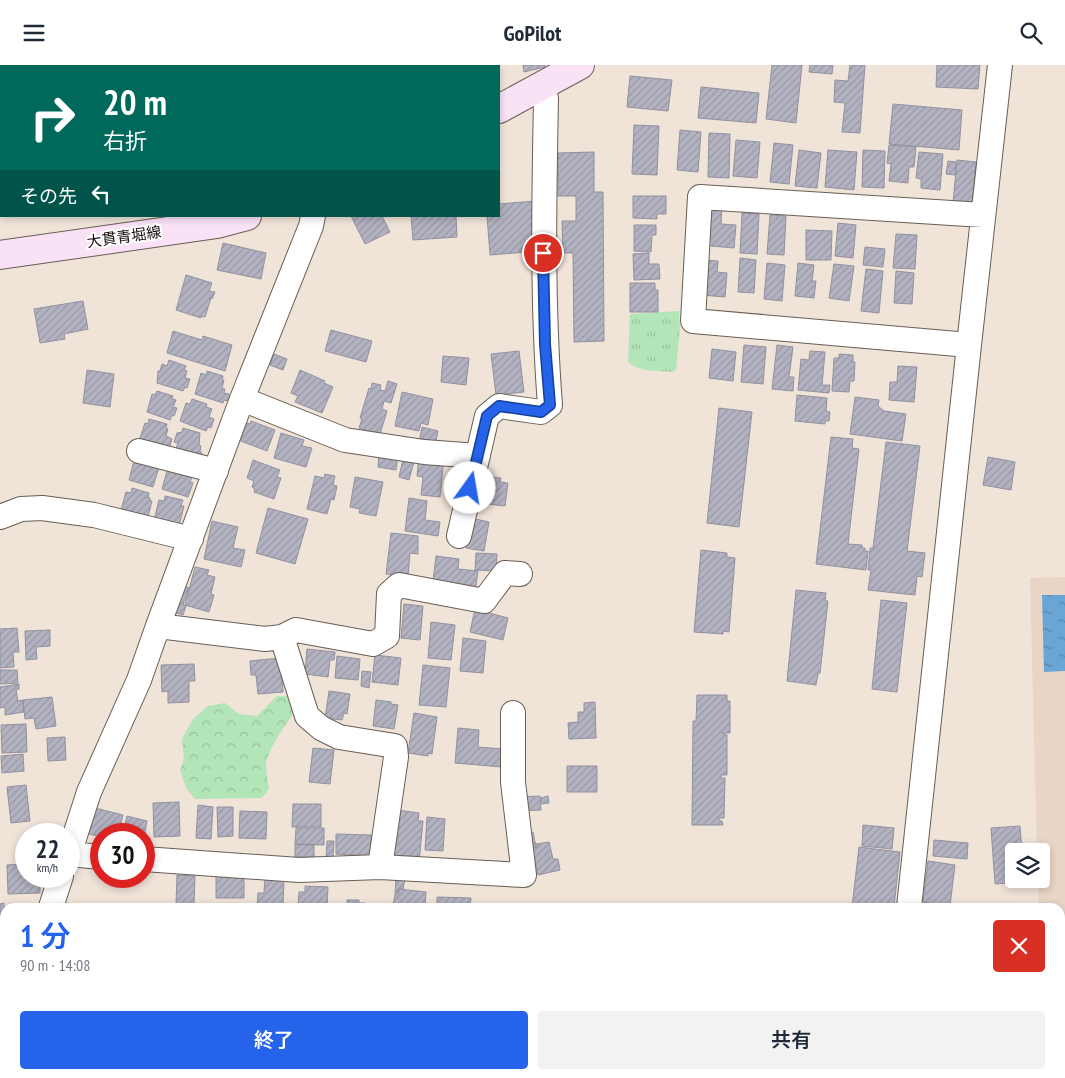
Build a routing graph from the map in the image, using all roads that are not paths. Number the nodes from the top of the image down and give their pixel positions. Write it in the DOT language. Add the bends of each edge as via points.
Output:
graph roads {
  1 [pos="580,65"];
  2 [pos="1000,65"];
  3 [pos="544,86"];
  4 [pos="500,108"];
  5 [pos="983,215"];
  6 [pos="243,217"];
  7 [pos="313,217"];
  8 [pos="0,255"];
  9 [pos="969,345"];
  10 [pos="242,399"];
  11 [pos="140,451"];
  12 [pos="478,455"];
  13 [pos="216,471"];
  14 [pos="0,517"];
  15 [pos="459,537"];
  16 [pos="191,539"];
  17 [pos="520,574"];
  18 [pos="158,626"];
  19 [pos="282,637"];
  20 [pos="513,713"];
  21 [pos="79,823"];
  22 [pos="155,860"];
  23 [pos="380,867"];
  24 [pos="57,888"];
  25 [pos="52,903"];
  26 [pos="909,903"];
  1 -- 3 [label="main road"];
  2 -- 5 [label="street"];
  3 -- 4 [label="main road"];
  3 -- 12 [label="street" via="544,324 550,405 541,412 499,406 487,416"];
  5 -- 9 [label="street"];
  5 -- 9 [label="street" via="700,197 693,321"];
  6 -- 8 [label="main road, 大貫青堀線" via="217,224"];
  7 -- 10 [label="street"];
  9 -- 26 [label="street"];
  10 -- 12 [label="street" via="344,439 424,452"];
  10 -- 13 [label="street"];
  11 -- 13 [label="street"];
  12 -- 15 [label="street"];
  13 -- 16 [label="street"];
  14 -- 16 [label="street" via="21,509 42,508 94,515"];
  16 -- 18 [label="street"];
  17 -- 19 [label="street" via="505,573 484,601 399,585 390,594 386,637 373,644 296,629"];
  18 -- 19 [label="street" via="265,639"];
  18 -- 21 [label="street"];
  19 -- 23 [label="street" via="307,716 320,728 339,737 395,746"];
  20 -- 23 [label="street" via="512,782 524,875"];
  22 -- 23 [label="street" via="299,870"];
  24 -- 25 [label="street"];
}
